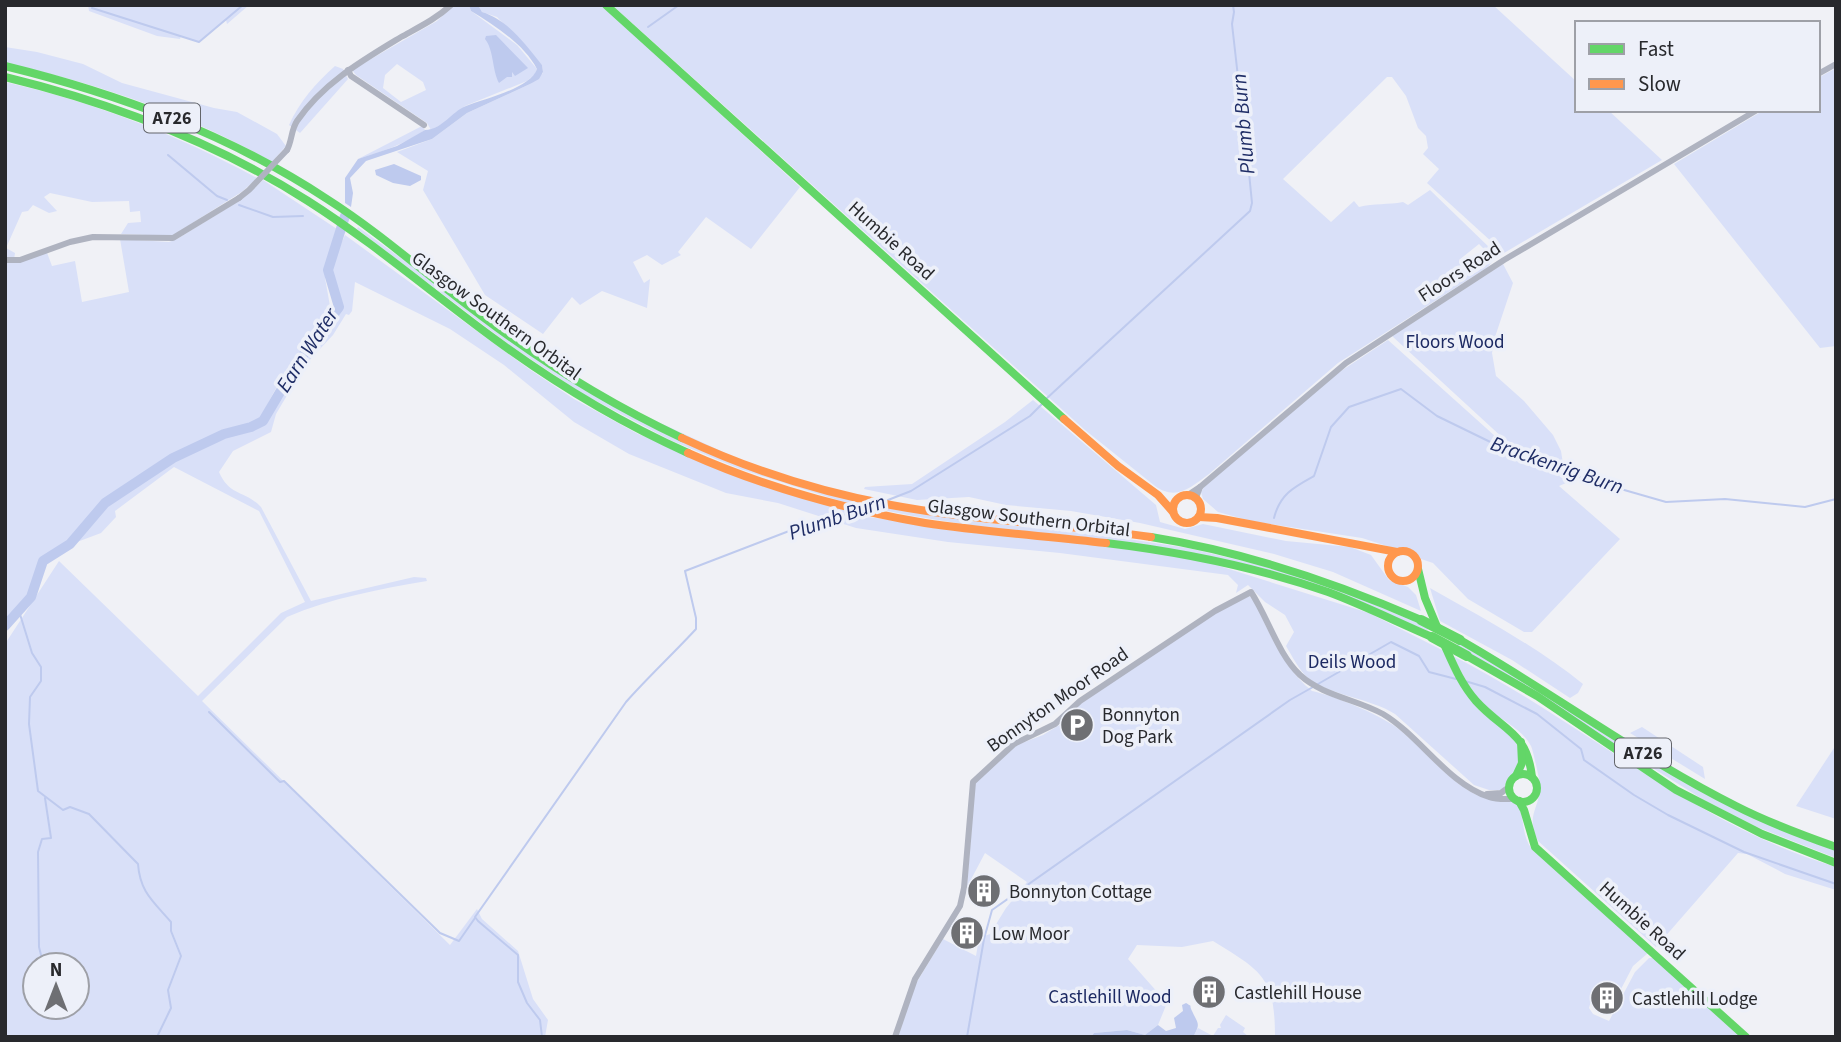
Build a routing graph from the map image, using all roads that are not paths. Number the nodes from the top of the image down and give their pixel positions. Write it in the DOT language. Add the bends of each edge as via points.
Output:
graph roads {
  1 [pos="451,5"];
  2 [pos="606,5"];
  3 [pos="1836,64"];
  4 [pos="5,66"];
  5 [pos="348,70"];
  6 [pos="1820,74"];
  7 [pos="5,77"];
  8 [pos="1754,112"];
  9 [pos="424,125"];
  10 [pos="5,260"];
  11 [pos="1158,495"];
  12 [pos="1193,496"];
  13 [pos="1173,512"];
  14 [pos="1199,517"];
  15 [pos="1217,518"];
  16 [pos="1370,547"];
  17 [pos="1397,552"];
  18 [pos="1389,568"];
  19 [pos="1418,569"];
  20 [pos="1399,580"];
  21 [pos="1425,598"];
  22 [pos="1520,741"];
  23 [pos="1516,776"];
  24 [pos="1532,777"];
  25 [pos="1509,786"];
  26 [pos="1478,793"];
  27 [pos="1532,798"];
  28 [pos="1517,800"];
  29 [pos="1527,823"];
  30 [pos="1836,847"];
  31 [pos="1836,863"];
  32 [pos="895,1037"];
  33 [pos="1746,1037"];
  1 -- 5 [label="street"];
  2 -- 11 [label="main road, Humbie Road" via="1076,430"];
  3 -- 6 [label="street"];
  4 -- 30 [label="main road, Glasgow Southern Orbital / A726, bridge" via="99,91 174,119 284,172 367,226 504,333 557,368 639,416 725,456 786,477 912,509 1162,539 1328,581 1421,620 1509,666 1634,748 1728,802"];
  5 -- 9 [label="street"];
  5 -- 10 [label="street, bridge" via="299,119 287,150 249,190 173,238 93,237 20,260"];
  7 -- 31 [label="main road, Glasgow Southern Orbital / A726, bridge" via="151,121 272,179 368,241 550,378 639,430 717,465 779,488 878,513 951,527 1142,548 1221,563 1339,597 1432,638 1537,696 1676,790 1762,834"];
  8 -- 12 [label="street, Floors Road" via="1504,260 1346,363"];
  11 -- 12 [label="main road"];
  11 -- 13 [label="main road, Humbie Road"];
  12 -- 13 [label="main road" via="1174,503"];
  12 -- 14 [label="main road"];
  12 -- 15 [label="main road"];
  13 -- 14 [label="main road" via="1186,523"];
  14 -- 15 [label="main road"];
  15 -- 16 [label="main road"];
  16 -- 17 [label="main road"];
  16 -- 18 [label="main road"];
  17 -- 18 [label="main road"];
  17 -- 19 [label="main road" via="1412,554"];
  18 -- 20 [label="main road"];
  19 -- 20 [label="main road" via="1412,578"];
  19 -- 21 [label="main road"];
  20 -- 21 [label="main road" via="1414,586"];
  21 -- 22 [label="main road" via="1462,682 1478,704"];
  22 -- 23 [label="main road" via="1522,763"];
  22 -- 24 [label="main road" via="1530,756"];
  23 -- 24 [label="main road"];
  23 -- 25 [label="main road"];
  24 -- 27 [label="main road" via="1537,788"];
  25 -- 26 [label="street" via="1501,793"];
  25 -- 28 [label="main road, Humbie Road"];
  26 -- 28 [label="street"];
  26 -- 32 [label="street, Bonnyton Moor Road" via="1383,714 1312,684 1298,673 1251,592 1080,701 1055,724 1014,744 973,782 960,906 915,979"];
  27 -- 28 [label="main road"];
  27 -- 29 [label="main road"];
  28 -- 29 [label="main road, Humbie Road"];
  29 -- 33 [label="main road, Humbie Road" via="1535,847"];
}
